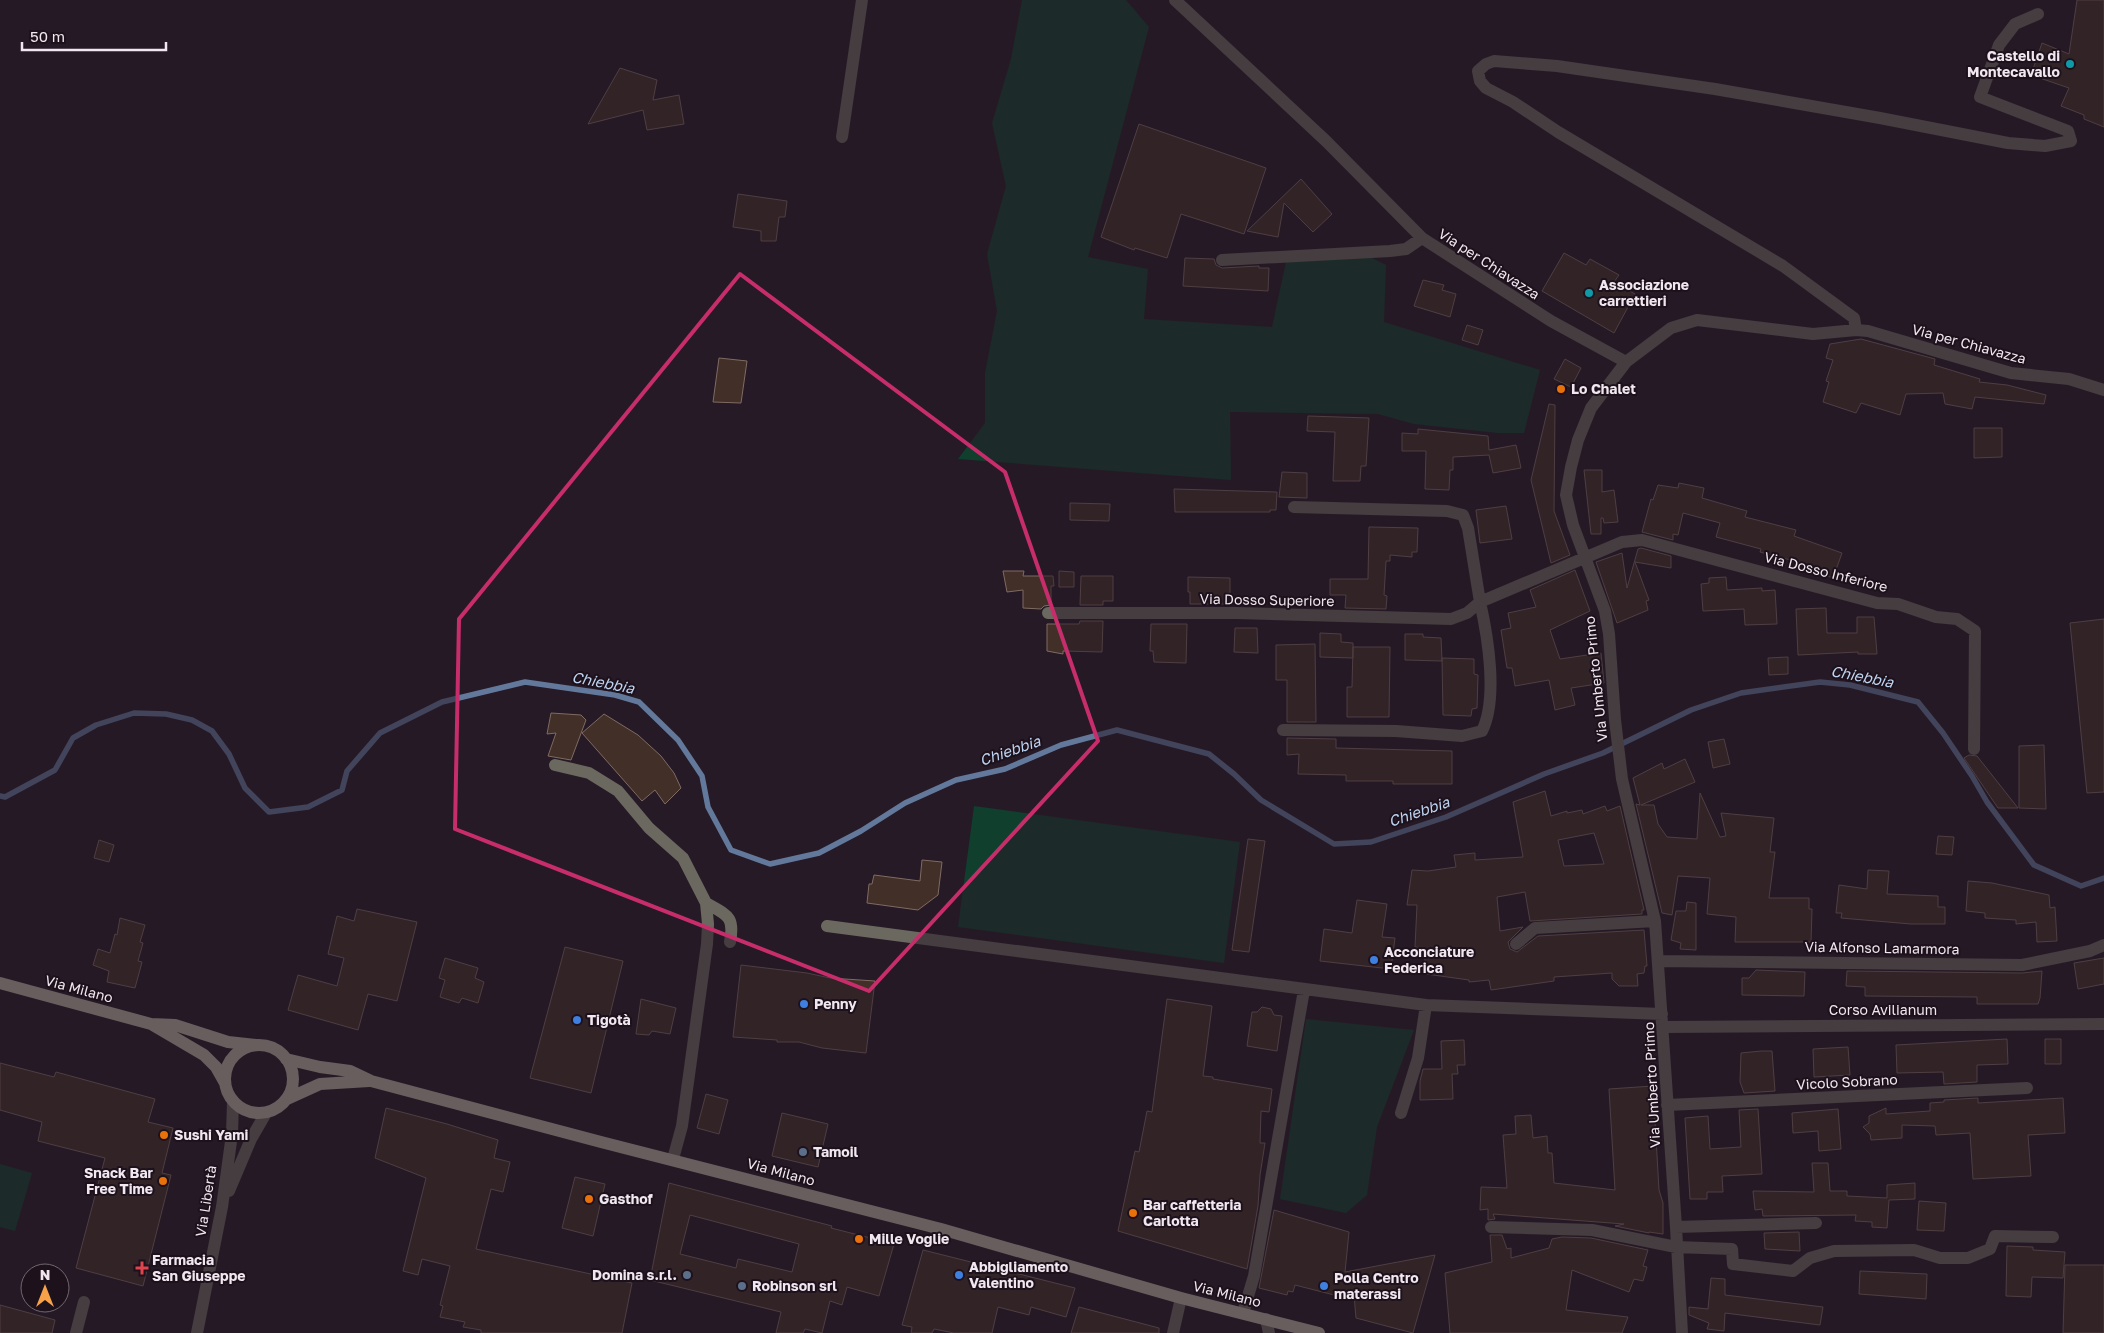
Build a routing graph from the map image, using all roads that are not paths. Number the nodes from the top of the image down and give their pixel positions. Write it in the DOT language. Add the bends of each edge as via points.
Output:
graph roads {
  1 [pos="862,0"];
  2 [pos="1175,0"];
  3 [pos="2038,14"];
  4 [pos="842,137"];
  5 [pos="1422,238"];
  6 [pos="1222,260"];
  7 [pos="1856,330"];
  8 [pos="1626,362"];
  9 [pos="2104,390"];
  10 [pos="1294,507"];
  11 [pos="1585,560"];
  12 [pos="1480,602"];
  13 [pos="1048,613"];
  14 [pos="1283,730"];
  15 [pos="1974,749"];
  16 [pos="555,765"];
  17 [pos="706,903"];
  18 [pos="1655,921"];
  19 [pos="827,926"];
  20 [pos="730,942"];
  21 [pos="1516,944"];
  22 [pos="2104,945"];
  23 [pos="1658,961"];
  24 [pos="0,983"];
  25 [pos="1304,990"];
  26 [pos="1426,1006"];
  27 [pos="1663,1020"];
  28 [pos="151,1024"];
  29 [pos="2104,1024"];
  30 [pos="256,1045"];
  31 [pos="286,1059"];
  32 [pos="371,1081"];
  33 [pos="225,1083"];
  34 [pos="2027,1088"];
  35 [pos="287,1098"];
  36 [pos="233,1102"];
  37 [pos="1667,1105"];
  38 [pos="266,1112"];
  39 [pos="1401,1113"];
  40 [pos="673,1159"];
  41 [pos="222,1207"];
  42 [pos="1816,1223"];
  43 [pos="1491,1227"];
  44 [pos="1676,1227"];
  45 [pos="2052,1237"];
  46 [pos="1676,1247"];
  47 [pos="1181,1298"];
  48 [pos="84,1302"];
  49 [pos="1242,1313"];
  50 [pos="1266,1319"];
  51 [pos="76,1333"];
  52 [pos="197,1333"];
  53 [pos="1172,1333"];
  54 [pos="1269,1333"];
  55 [pos="1319,1333"];
  56 [pos="1682,1333"];
  1 -- 4 [label="street"];
  2 -- 5 [label="street, Via per Chiavazza" via="1326,141"];
  3 -- 7 [label="street" via="2015,24 1999,45 1980,97 2068,131 2071,141 2045,146 2008,143 1734,93 1557,66 1494,61 1478,70 1480,81 1486,88 1775,262 1854,318"];
  5 -- 6 [label="street" via="1406,249 1390,252"];
  5 -- 8 [label="street, Via per Chiavazza" via="1551,321"];
  7 -- 8 [label="street, Via per Chiavazza" via="1813,334 1697,320 1671,328"];
  7 -- 9 [label="street, Via per Chiavazza" via="2011,374 2069,379"];
  8 -- 11 [label="street, Via Umberto Primo" via="1591,408 1571,468 1566,495"];
  10 -- 12 [label="street" via="1447,511 1463,515"];
  11 -- 12 [label="street, Via Dosso Superiore"];
  11 -- 15 [label="street, Via Dosso Inferiore" via="1622,542 1642,540 1877,603 1898,604 1936,617 1957,619 1975,630"];
  11 -- 18 [label="street, Via Umberto Primo" via="1606,611 1622,779"];
  12 -- 13 [label="street, Via Dosso Superiore" via="1451,619 1237,613"];
  12 -- 14 [label="street" via="1488,633 1490,687 1488,719 1482,731 1462,736 1396,731"];
  16 -- 17 [label="street" via="588,773 618,791 649,828 683,858"];
  17 -- 20 [label="street" via="727,915 733,928"];
  17 -- 40 [label="street" via="707,944 682,1126"];
  18 -- 21 [label="street" via="1535,928"];
  18 -- 23 [label="street, Via Umberto Primo"];
  19 -- 25 [label="street, Corso Avilianum"];
  22 -- 23 [label="street, Via Alfonso Lamarmora" via="2090,951 2022,965"];
  23 -- 27 [label="street, Via Umberto Primo"];
  24 -- 28 [label="main road, Via Milano"];
  25 -- 26 [label="street, Corso Avilianum"];
  25 -- 49 [label="street" via="1254,1276"];
  26 -- 27 [label="street, Corso Avilianum"];
  26 -- 39 [label="street" via="1418,1058"];
  27 -- 29 [label="street, Corso Avilianum"];
  27 -- 37 [label="street, Via Umberto Primo"];
  28 -- 30 [label="main road, Via Milano" via="175,1025 228,1042"];
  28 -- 33 [label="main road, Via Milano" via="204,1055"];
  30 -- 31 [label="main road, Via Milano" via="268,1046"];
  30 -- 33 [label="main road" via="241,1051 229,1062"];
  31 -- 32 [label="main road, Via Milano" via="350,1071"];
  31 -- 35 [label="main road" via="293,1078"];
  32 -- 35 [label="main road, Via Milano" via="320,1084"];
  32 -- 40 [label="main road, Via Milano"];
  33 -- 36 [label="main road, Via Milano"];
  34 -- 37 [label="street, Vicolo Sobrano"];
  35 -- 38 [label="main road, Via Milano" via="274,1110"];
  36 -- 38 [label="main road" via="248,1112"];
  36 -- 41 [label="street, Via Libertà"];
  37 -- 44 [label="street, Via Umberto Primo"];
  38 -- 41 [label="street"];
  40 -- 47 [label="main road, Via Milano" via="941,1229"];
  41 -- 52 [label="street, Via Libertà"];
  42 -- 44 [label="street"];
  43 -- 46 [label="street" via="1592,1230"];
  44 -- 46 [label="street, Via Umberto Primo"];
  45 -- 46 [label="street" via="1995,1236 1990,1248 1968,1258 1940,1258 1914,1250 1834,1251 1810,1258 1793,1271 1734,1264 1732,1248"];
  46 -- 56 [label="street, Via Umberto Primo"];
  47 -- 49 [label="main road, Via Milano"];
  47 -- 53 [label="street, Via Milano"];
  48 -- 51 [label="street"];
  49 -- 50 [label="main road, Via Milano"];
  50 -- 54 [label="street, Via Milano"];
  50 -- 55 [label="main road, Via Milano"];
}
